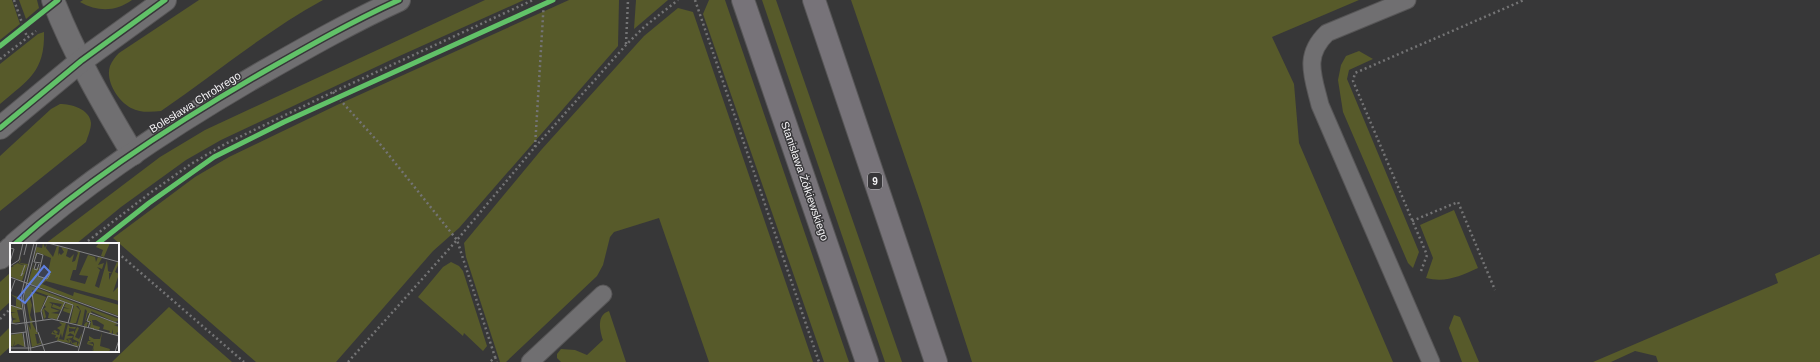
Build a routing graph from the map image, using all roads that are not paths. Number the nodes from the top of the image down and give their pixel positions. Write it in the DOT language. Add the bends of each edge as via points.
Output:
graph roads {
  1 [pos="165,0"];
  2 [pos="399,0"];
  3 [pos="743,0"];
  4 [pos="814,0"];
  5 [pos="1407,0"];
  6 [pos="54,1"];
  7 [pos="81,61"];
  8 [pos="0,128"];
  9 [pos="133,154"];
  10 [pos="17,243"];
  11 [pos="10,249"];
  12 [pos="0,258"];
  13 [pos="603,294"];
  14 [pos="530,362"];
  15 [pos="867,362"];
  16 [pos="936,362"];
  17 [pos="1431,362"];
  1 -- 7 [label="street"];
  2 -- 9 [label="street, Bolesława Chrobrego" via="252,79"];
  3 -- 15 [label="main road, Stanisława Żółkiewskiego"];
  4 -- 16 [label="main road, 9"];
  5 -- 17 [label="lane" via="1327,33 1317,42 1311,66 1320,105"];
  6 -- 7 [label="street" via="71,44"];
  7 -- 8 [label="street"];
  7 -- 9 [label="street"];
  9 -- 10 [label="street, Bolesława Chrobrego" via="92,183"];
  11 -- 12 [label="street"];
  13 -- 14 [label="lane"];
}
